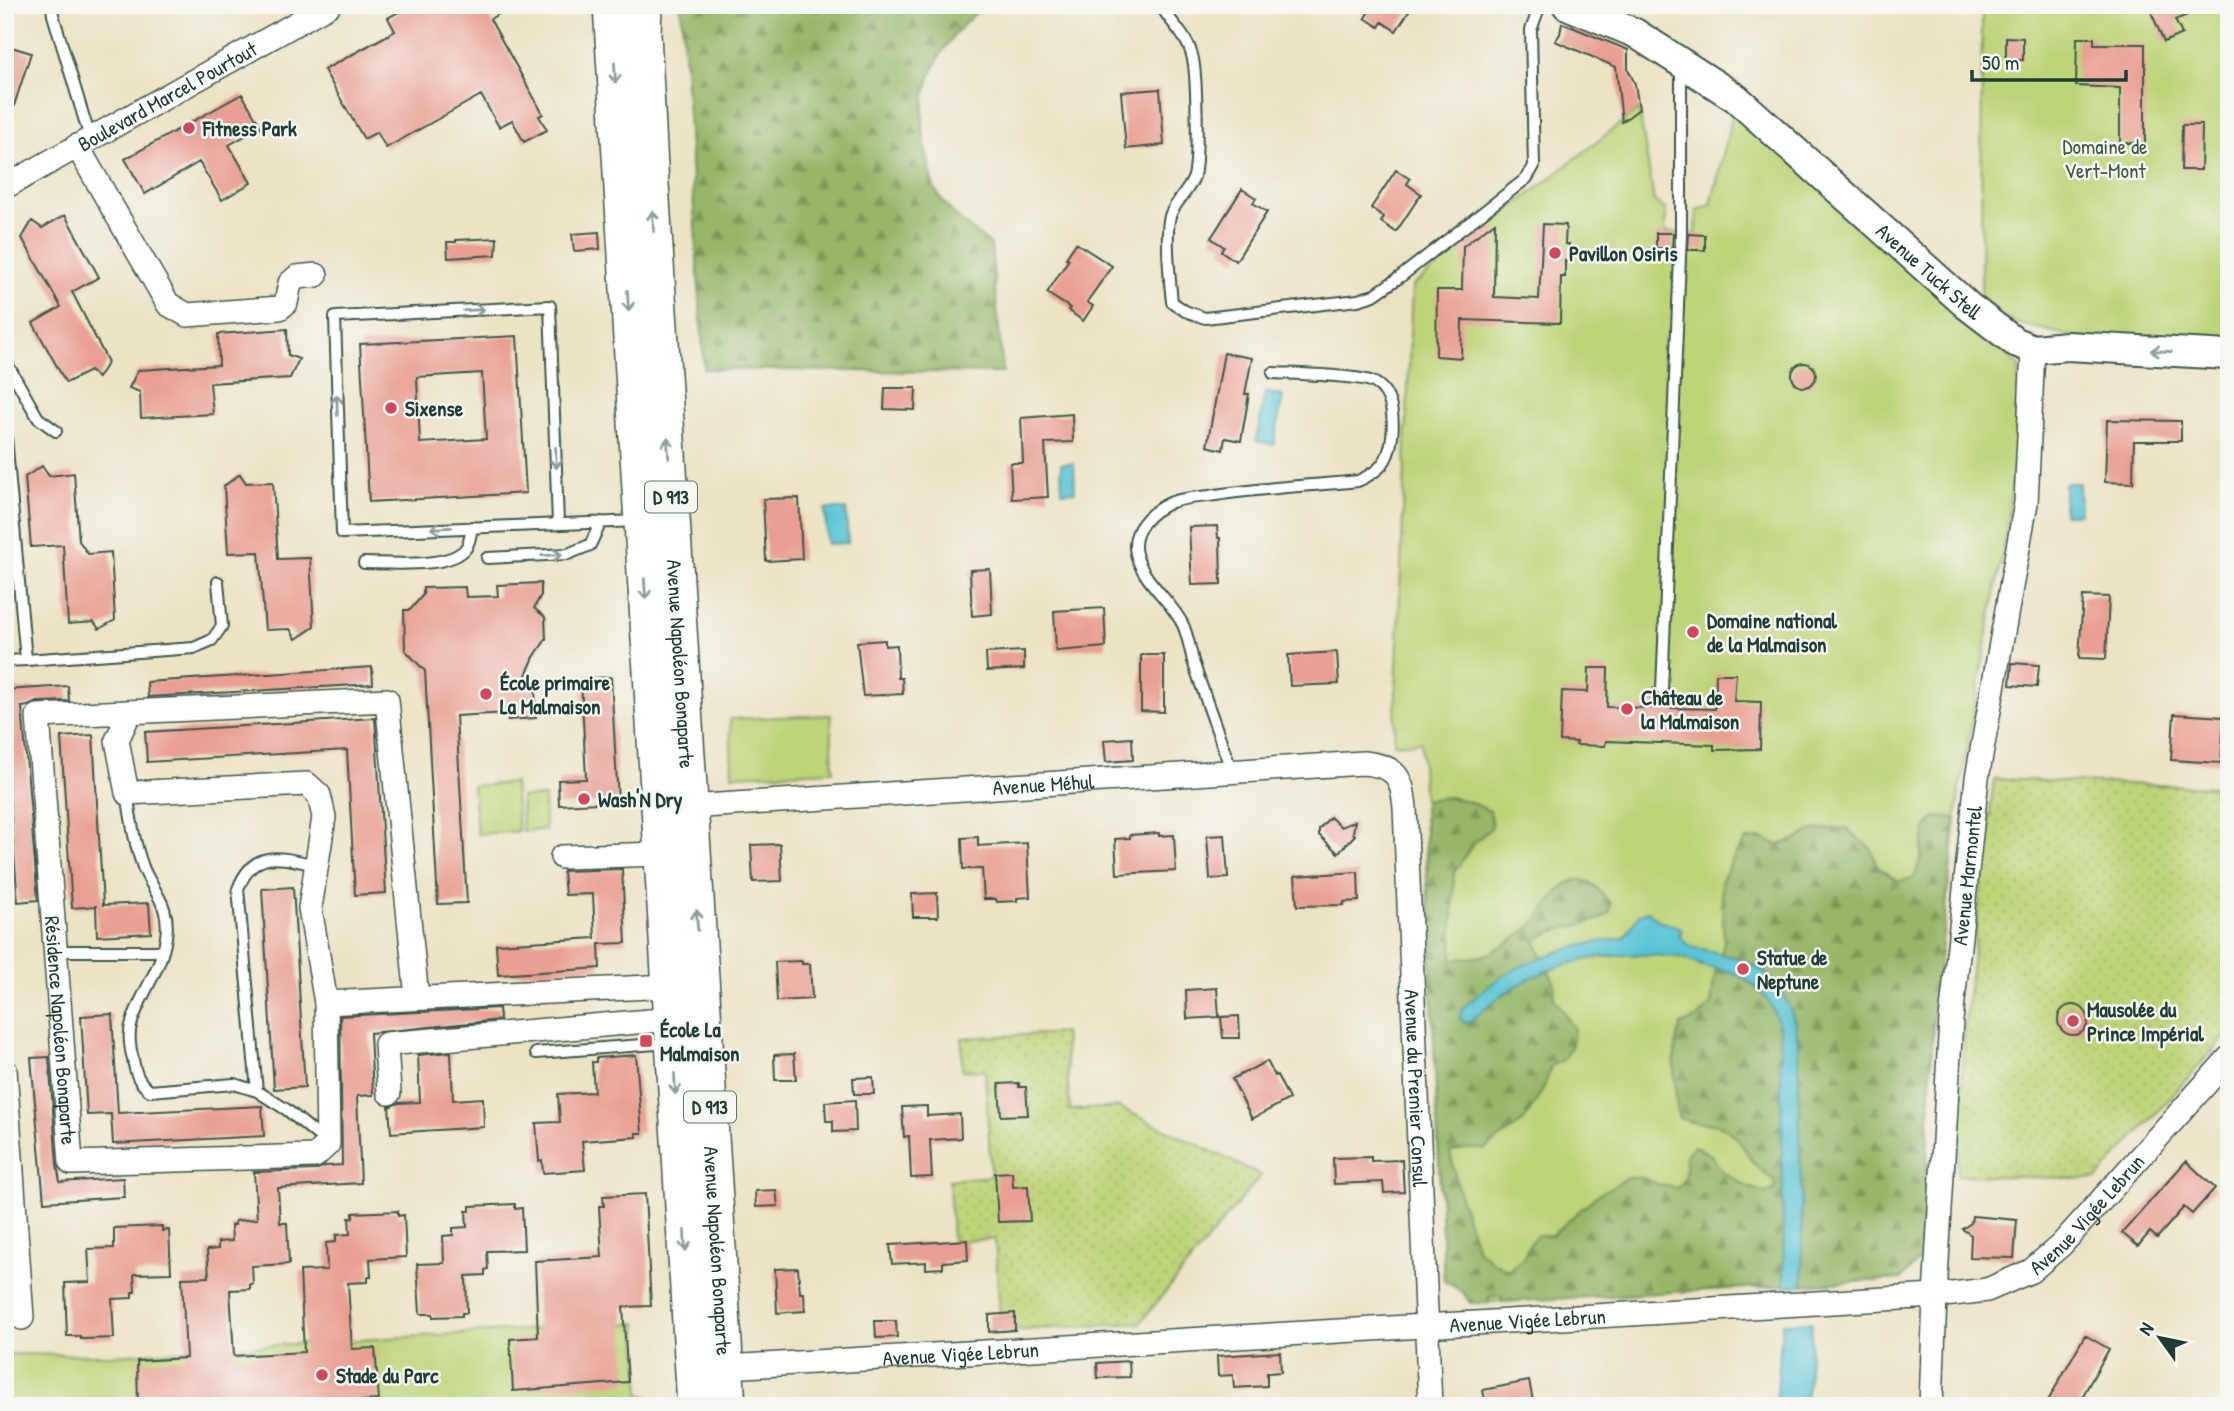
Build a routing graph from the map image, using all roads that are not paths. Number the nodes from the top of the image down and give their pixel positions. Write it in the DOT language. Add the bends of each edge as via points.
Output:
graph roads {
  1 [pos="52,5"];
  2 [pos="330,5"];
  3 [pos="611,5"];
  4 [pos="1161,5"];
  5 [pos="1540,5"];
  6 [pos="1567,5"];
  7 [pos="639,14"];
  8 [pos="1681,61"];
  9 [pos="83,142"];
  10 [pos="5,187"];
  11 [pos="316,275"];
  12 [pos="2033,349"];
  13 [pos="2229,355"];
  14 [pos="5,360"];
  15 [pos="1273,373"];
  16 [pos="5,426"];
  17 [pos="55,431"];
  18 [pos="640,521"];
  19 [pos="601,522"];
  20 [pos="558,523"];
  21 [pos="472,527"];
  22 [pos="486,558"];
  23 [pos="364,563"];
  24 [pos="218,582"];
  25 [pos="26,660"];
  26 [pos="5,661"];
  27 [pos="1662,690"];
  28 [pos="130,712"];
  29 [pos="1232,772"];
  30 [pos="1395,772"];
  31 [pos="127,793"];
  32 [pos="689,807"];
  33 [pos="662,855"];
  34 [pos="562,857"];
  35 [pos="317,865"];
  36 [pos="55,951"];
  37 [pos="163,951"];
  38 [pos="417,998"];
  39 [pos="326,1003"];
  40 [pos="678,1028"];
  41 [pos="536,1053"];
  42 [pos="2229,1058"];
  43 [pos="5,1070"];
  44 [pos="257,1091"];
  45 [pos="389,1093"];
  46 [pos="328,1144"];
  47 [pos="1935,1296"];
  48 [pos="22,1318"];
  49 [pos="1427,1325"];
  50 [pos="727,1367"];
  51 [pos="695,1406"];
  52 [pos="728,1406"];
  53 [pos="1430,1406"];
  54 [pos="1931,1406"];
  1 -- 9 [label="lane"];
  2 -- 9 [label="street, Boulevard Marcel Pourtout"];
  3 -- 18 [label="main road, Avenue Napoléon Bonaparte / D 913, one-way"];
  4 -- 5 [label="lane" via="1193,56 1197,139 1194,178 1171,215 1172,302 1205,318 1374,296 1527,178 1534,166 1531,30"];
  6 -- 8 [label="street, Avenue Tuck Stell" via="1635,33"];
  32 -- 7 [label="main road, Avenue Napoléon Bonaparte / D 913, one-way"];
  8 -- 12 [label="street, Avenue Tuck Stell" via="1736,98 1999,331"];
  8 -- 27 [label="lane" via="1681,233"];
  9 -- 10 [label="street, Boulevard Marcel Pourtout"];
  9 -- 11 [label="street" via="169,304 187,315 280,308 286,303 289,283 297,276"];
  13 -- 12 [label="street, one-way" via="2067,346"];
  12 -- 47 [label="street, Avenue Marmontel" via="2026,503 1977,778 1951,1020"];
  14 -- 17 [label="lane" via="38,418"];
  15 -- 29 [label="lane" via="1375,383 1394,418 1390,453 1377,472 1358,481 1174,501 1140,526 1136,555 1184,627"];
  16 -- 25 [label="lane"];
  18 -- 19 [label="lane"];
  18 -- 33 [label="main road, Avenue Napoléon Bonaparte / D 913, one-way"];
  19 -- 20 [label="lane"];
  22 -- 19 [label="lane, one-way" via="568,554 590,545"];
  20 -- 21 [label="lane"];
  21 -- 20 [label="lane, one-way" via="342,533 334,317 550,306"];
  21 -- 23 [label="lane" via="468,546 445,561"];
  24 -- 25 [label="lane" via="222,626 212,640 194,648"];
  25 -- 26 [label="lane"];
  28 -- 31 [label="street" via="117,740"];
  28 -- 36 [label="street, Résidence Napoléon Bonaparte" via="38,716"];
  28 -- 38 [label="street, Résidence Napoléon Bonaparte" via="387,700"];
  29 -- 30 [label="street, Avenue Méhul" via="1363,763"];
  29 -- 32 [label="street, Avenue Méhul"];
  30 -- 49 [label="street, Avenue du Premier Consul" via="1405,807"];
  31 -- 35 [label="street" via="307,784 319,795 324,817"];
  31 -- 37 [label="lane" via="144,869 160,896 168,924"];
  40 -- 32 [label="main road, Avenue Napoléon Bonaparte / D 913, one-way"];
  33 -- 34 [label="street"];
  33 -- 40 [label="main road, Avenue Napoléon Bonaparte / D 913"];
  35 -- 39 [label="street" via="310,908"];
  35 -- 44 [label="lane" via="275,857 261,860 244,875 238,889"];
  36 -- 37 [label="lane"];
  36 -- 46 [label="street, Résidence Napoléon Bonaparte" via="71,1163 314,1156"];
  37 -- 44 [label="lane" via="131,1024 130,1049 142,1086 150,1091 234,1084"];
  38 -- 39 [label="street"];
  38 -- 40 [label="street"];
  39 -- 46 [label="street"];
  40 -- 41 [label="lane"];
  40 -- 45 [label="street" via="386,1044"];
  40 -- 50 [label="main road, Avenue Napoléon Bonaparte / D 913"];
  40 -- 51 [label="main road, Avenue Napoléon Bonaparte / D 913, one-way"];
  42 -- 47 [label="street, Avenue Vigée Lebrun" via="2061,1245 2031,1271 1987,1290"];
  43 -- 48 [label="street"];
  44 -- 46 [label="lane"];
  47 -- 49 [label="street, Avenue Vigée Lebrun"];
  47 -- 54 [label="street, Avenue Marmontel"];
  49 -- 50 [label="street, Avenue Vigée Lebrun"];
  49 -- 53 [label="street, Avenue du Premier Consul"];
  50 -- 52 [label="main road, Avenue Napoléon Bonaparte / D 913"];
}
